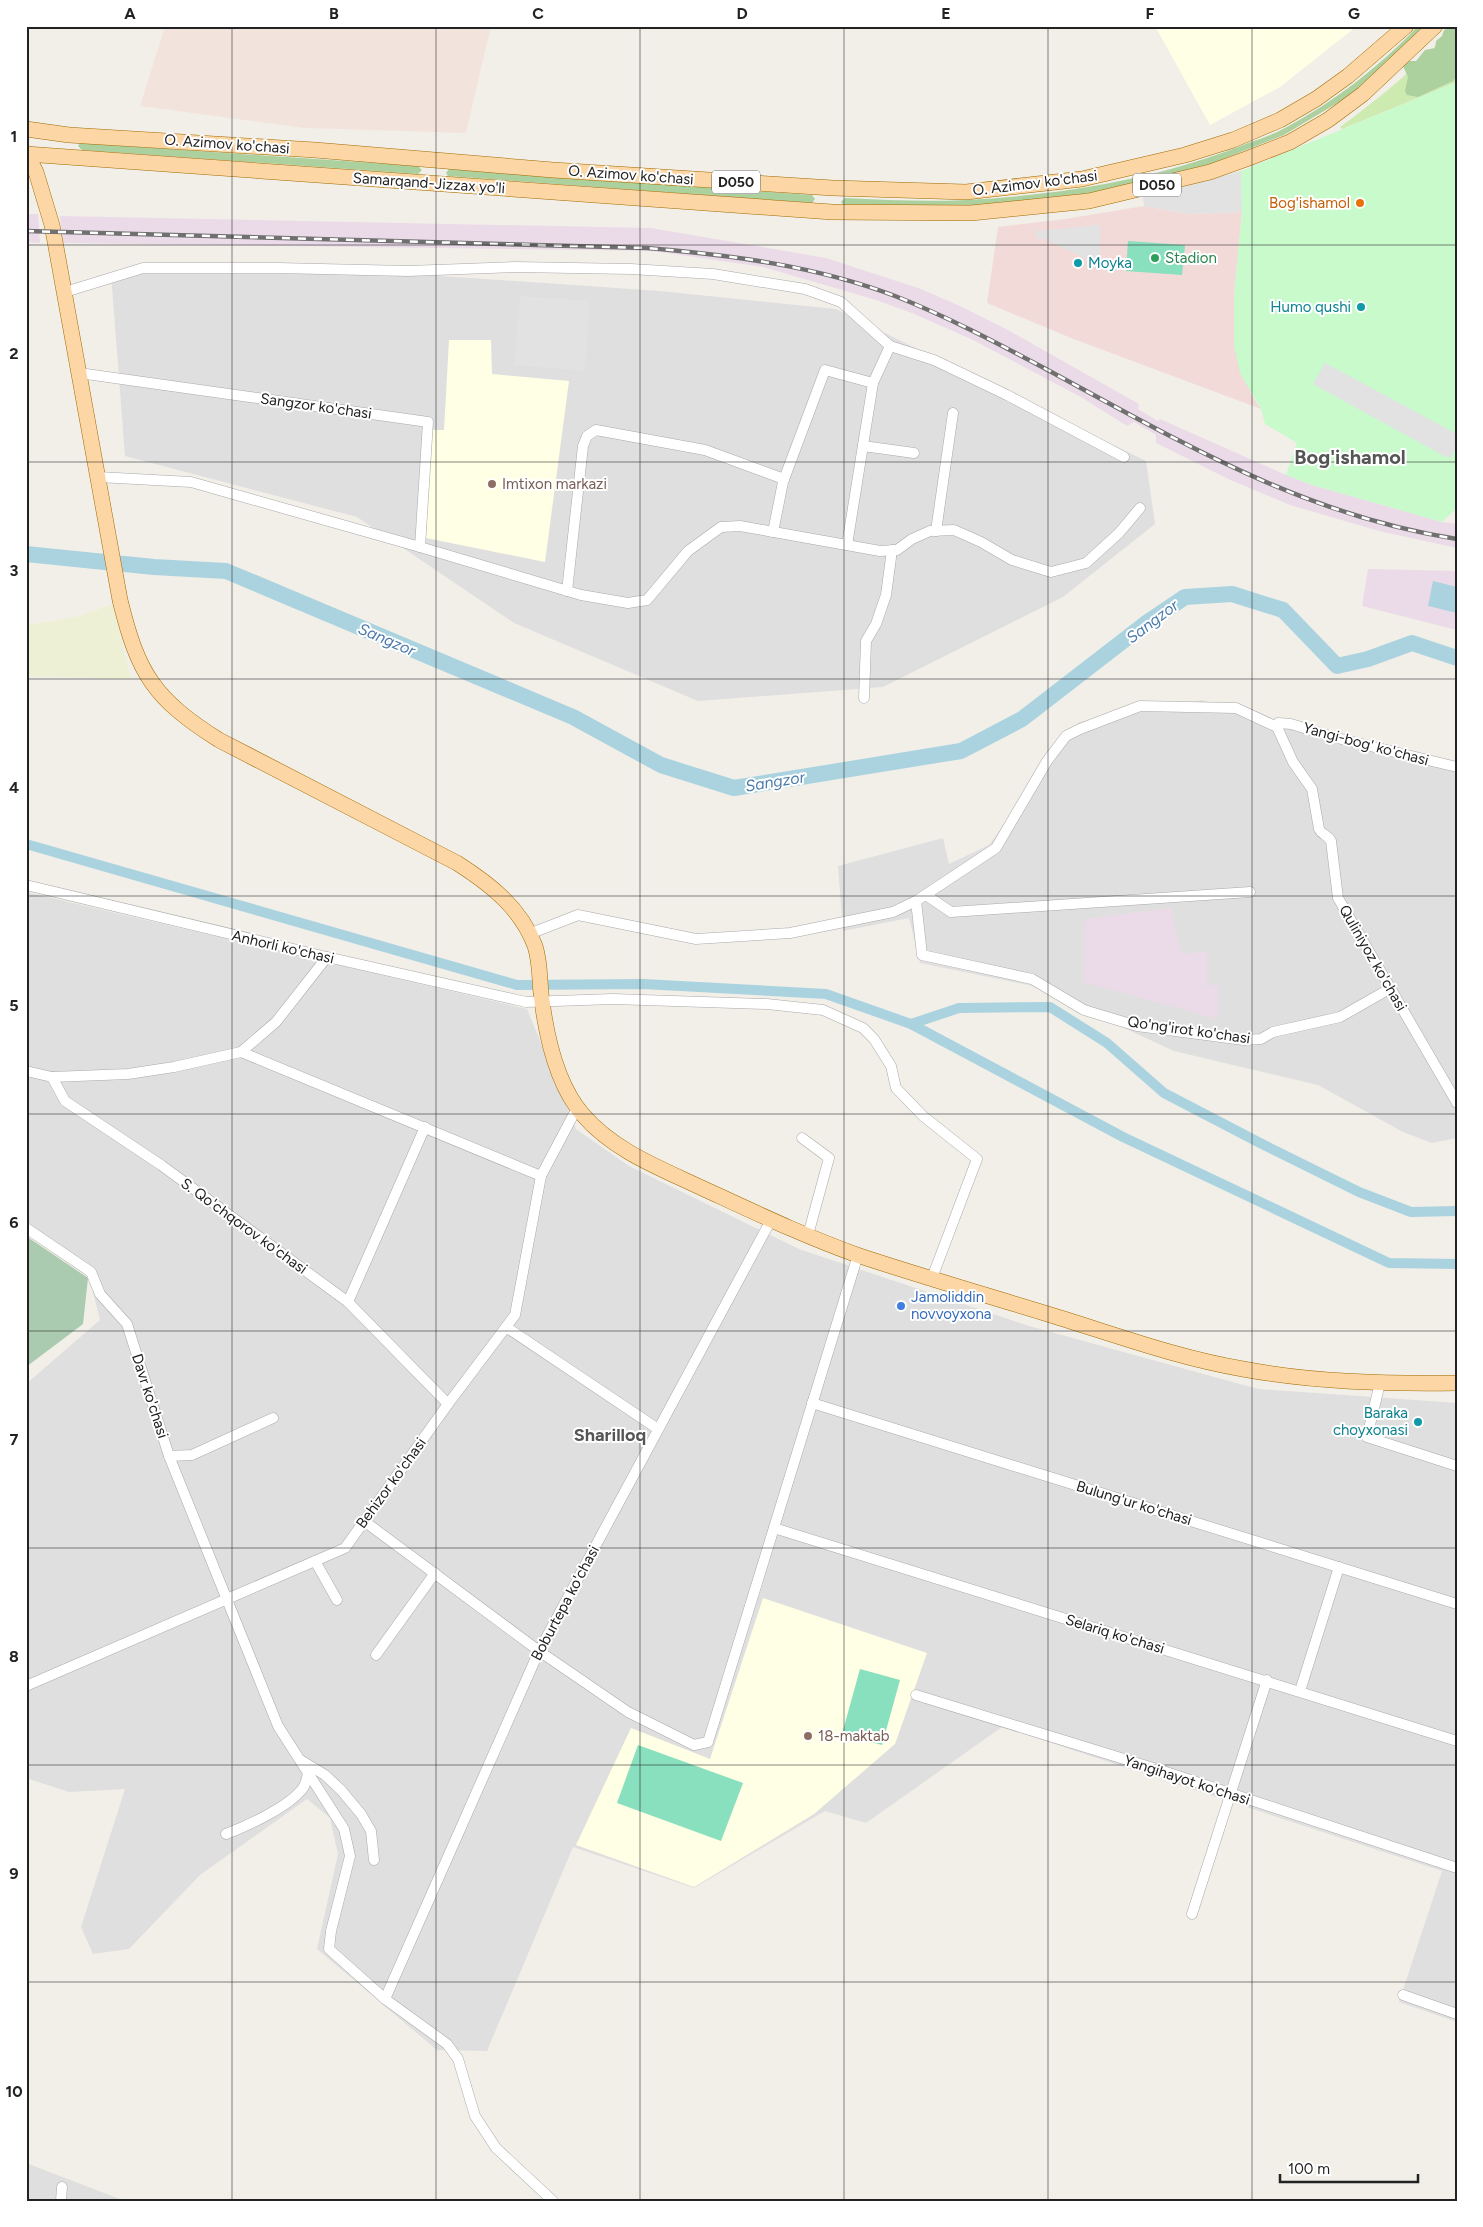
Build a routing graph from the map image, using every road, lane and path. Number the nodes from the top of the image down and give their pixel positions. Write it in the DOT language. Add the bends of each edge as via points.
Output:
graph roads {
  1 [pos="1406,26"];
  2 [pos="1436,26"];
  3 [pos="26,129"];
  4 [pos="26,154"];
  5 [pos="421,159"];
  6 [pos="419,182"];
  7 [pos="833,188"];
  8 [pos="832,212"];
  9 [pos="65,292"];
  10 [pos="890,346"];
  11 [pos="79,372"];
  12 [pos="873,383"];
  13 [pos="953,413"];
  14 [pos="864,446"];
  15 [pos="914,453"];
  16 [pos="1124,457"];
  17 [pos="98,477"];
  18 [pos="784,479"];
  19 [pos="1140,508"];
  20 [pos="936,531"];
  21 [pos="773,532"];
  22 [pos="847,545"];
  23 [pos="420,547"];
  24 [pos="892,550"];
  25 [pos="567,591"];
  26 [pos="864,698"];
  27 [pos="1277,727"];
  28 [pos="1457,767"];
  29 [pos="26,885"];
  30 [pos="1250,892"];
  31 [pos="926,895"];
  32 [pos="916,901"];
  33 [pos="529,934"];
  34 [pos="327,957"];
  35 [pos="1391,988"];
  36 [pos="542,1002"];
  37 [pos="241,1052"];
  38 [pos="26,1071"];
  39 [pos="52,1077"];
  40 [pos="1457,1103"];
  41 [pos="576,1108"];
  42 [pos="425,1127"];
  43 [pos="802,1138"];
  44 [pos="542,1176"];
  45 [pos="771,1220"];
  46 [pos="26,1228"];
  47 [pos="808,1235"];
  48 [pos="858,1255"];
  49 [pos="932,1278"];
  50 [pos="348,1302"];
  51 [pos="506,1327"];
  52 [pos="1380,1383"];
  53 [pos="1457,1383"];
  54 [pos="812,1402"];
  55 [pos="448,1404"];
  56 [pos="273,1418"];
  57 [pos="658,1429"];
  58 [pos="169,1456"];
  59 [pos="1457,1466"];
  60 [pos="364,1521"];
  61 [pos="774,1528"];
  62 [pos="315,1561"];
  63 [pos="1338,1567"];
  64 [pos="434,1573"];
  65 [pos="228,1599"];
  66 [pos="337,1600"];
  67 [pos="1457,1604"];
  68 [pos="539,1650"];
  69 [pos="376,1655"];
  70 [pos="1267,1680"];
  71 [pos="26,1686"];
  72 [pos="1300,1691"];
  73 [pos="916,1695"];
  74 [pos="1457,1741"];
  75 [pos="299,1760"];
  76 [pos="308,1773"];
  77 [pos="1232,1794"];
  78 [pos="226,1834"];
  79 [pos="374,1860"];
  80 [pos="1457,1868"];
  81 [pos="1192,1914"];
  82 [pos="1403,1995"];
  83 [pos="385,1999"];
  84 [pos="1457,2014"];
  85 [pos="62,2187"];
  86 [pos="61,2201"];
  87 [pos="553,2201"];
  1 -- 7 [label="main road, O. Azimov ko'chasi / D050" via="1348,76 1280,120 1185,155 1082,179 966,192"];
  2 -- 8 [label="main road, O. Azimov ko'chasi / D050" via="1363,94 1328,120 1290,142 1210,172 1089,200 1026,207 971,212"];
  3 -- 5 [label="main road, O. Azimov ko'chasi / D050" via="69,135"];
  4 -- 6 [label="main road, Samarqand-Jizzax yo'li / D050"];
  4 -- 9 [label="main road" via="36,172 52,226"];
  5 -- 6 [label="main road" via="430,171 428,177"];
  5 -- 7 [label="main road, O. Azimov ko'chasi / D050"];
  6 -- 8 [label="main road, Samarqand-Jizzax yo'li / D050"];
  7 -- 8 [label="main road" via="823,198 826,208"];
  9 -- 10 [label="street" via="143,268 408,271 515,267 631,268 713,274 805,289 841,302"];
  9 -- 11 [label="main road"];
  10 -- 12 [label="street"];
  10 -- 16 [label="street" via="934,360"];
  11 -- 17 [label="main road"];
  11 -- 23 [label="street, Sangzor ko'chasi" via="428,422"];
  12 -- 14 [label="street"];
  12 -- 18 [label="street" via="825,370"];
  13 -- 20 [label="street"];
  14 -- 15 [label="street"];
  14 -- 22 [label="street"];
  17 -- 23 [label="street" via="191,482"];
  17 -- 33 [label="main road" via="128,636 158,692 182,715 238,750 464,868 504,898"];
  18 -- 21 [label="street"];
  18 -- 25 [label="street" via="705,450 596,430 587,436 582,446"];
  19 -- 20 [label="street" via="1120,533 1086,563 1051,572 1012,560 954,530"];
  20 -- 24 [label="street"];
  21 -- 22 [label="street"];
  21 -- 25 [label="street" via="740,526 721,527 688,551 647,600 628,603"];
  22 -- 24 [label="street"];
  23 -- 25 [label="street"];
  24 -- 26 [label="street" via="886,595 866,641"];
  27 -- 28 [label="street, Yangi-bog' ko'chasi" via="1278,723 1291,724"];
  27 -- 31 [label="street" via="1236,708 1140,706 1080,728 1066,736 1047,761 996,848"];
  27 -- 35 [label="street, Quliniyoz ko'chasi" via="1293,762 1312,788 1319,830 1331,841 1338,898"];
  29 -- 34 [label="street, Anhorli ko'chasi"];
  30 -- 31 [label="street" via="951,912"];
  31 -- 32 [label="street"];
  32 -- 33 [label="street" via="893,912 790,933 696,939 578,915"];
  32 -- 35 [label="street, Qo'ng'irot ko'chasi" via="922,955 1032,979 1084,1010 1136,1026 1244,1040 1261,1039 1273,1032 1340,1017"];
  33 -- 36 [label="main road" via="539,963"];
  34 -- 36 [label="street, Anhorli ko'chasi" via="526,1002"];
  34 -- 37 [label="street" via="276,1022"];
  35 -- 40 [label="street, Quliniyoz ko'chasi"];
  36 -- 41 [label="main road" via="558,1069"];
  36 -- 49 [label="street, Anhorli ko'chasi" via="613,999 767,1004 823,1010 864,1028 891,1066 896,1088 923,1116 977,1159"];
  37 -- 39 [label="street" via="128,1074"];
  37 -- 42 [label="street"];
  38 -- 39 [label="street"];
  39 -- 50 [label="street, S. Qo'chqorov ko'chasi" via="65,1100 161,1165"];
  41 -- 44 [label="street, Behizor ko'chasi"];
  41 -- 45 [label="main road" via="601,1133 628,1152"];
  42 -- 44 [label="street"];
  42 -- 50 [label="street"];
  43 -- 47 [label="street" via="829,1158"];
  44 -- 51 [label="street, Behizor ko'chasi" via="515,1315"];
  45 -- 47 [label="main road"];
  45 -- 57 [label="street, Boburtepa ko'chasi"];
  46 -- 58 [label="street, Davr ko'chasi" via="91,1272 100,1294 127,1324"];
  47 -- 48 [label="main road"];
  48 -- 49 [label="main road"];
  48 -- 54 [label="street"];
  49 -- 52 [label="main road" via="1204,1361 1279,1375"];
  50 -- 55 [label="street, S. Qo'chqorov ko'chasi"];
  51 -- 55 [label="street, Behizor ko'chasi"];
  51 -- 57 [label="street"];
  52 -- 53 [label="main road"];
  52 -- 59 [label="street" via="1367,1437"];
  54 -- 61 [label="street"];
  54 -- 63 [label="street, Bulung'ur ko'chasi"];
  55 -- 60 [label="street, Behizor ko'chasi"];
  56 -- 58 [label="street" via="192,1455"];
  57 -- 68 [label="street, Boburtepa ko'chasi"];
  58 -- 65 [label="street, Davr ko'chasi"];
  60 -- 62 [label="street, Behizor ko'chasi" via="345,1548"];
  60 -- 64 [label="street"];
  61 -- 68 [label="street" via="708,1742 694,1746 628,1712"];
  61 -- 70 [label="street, Selariq ko'chasi"];
  62 -- 65 [label="street, Behizor ko'chasi"];
  62 -- 66 [label="street"];
  63 -- 67 [label="street, Bulung'ur ko'chasi"];
  63 -- 72 [label="street"];
  64 -- 68 [label="street"];
  64 -- 69 [label="street"];
  65 -- 71 [label="street, Behizor ko'chasi"];
  65 -- 75 [label="street, Davr ko'chasi" via="278,1726"];
  68 -- 83 [label="street, Boburtepa ko'chasi"];
  70 -- 72 [label="street, Selariq ko'chasi"];
  70 -- 77 [label="street"];
  72 -- 74 [label="street, Selariq ko'chasi"];
  73 -- 77 [label="street, Yangihayot ko'chasi"];
  75 -- 76 [label="street, Davr ko'chasi"];
  75 -- 79 [label="street" via="325,1774 361,1814 371,1831"];
  76 -- 78 [label="street" via="304,1787 292,1798 252,1824"];
  76 -- 83 [label="street, Davr ko'chasi" via="344,1829 350,1856 329,1948"];
  77 -- 80 [label="street, Yangihayot ko'chasi"];
  77 -- 81 [label="street"];
  82 -- 84 [label="street"];
  83 -- 87 [label="street" via="447,2044 458,2059 475,2116 496,2148"];
  85 -- 86 [label="street"];
}
